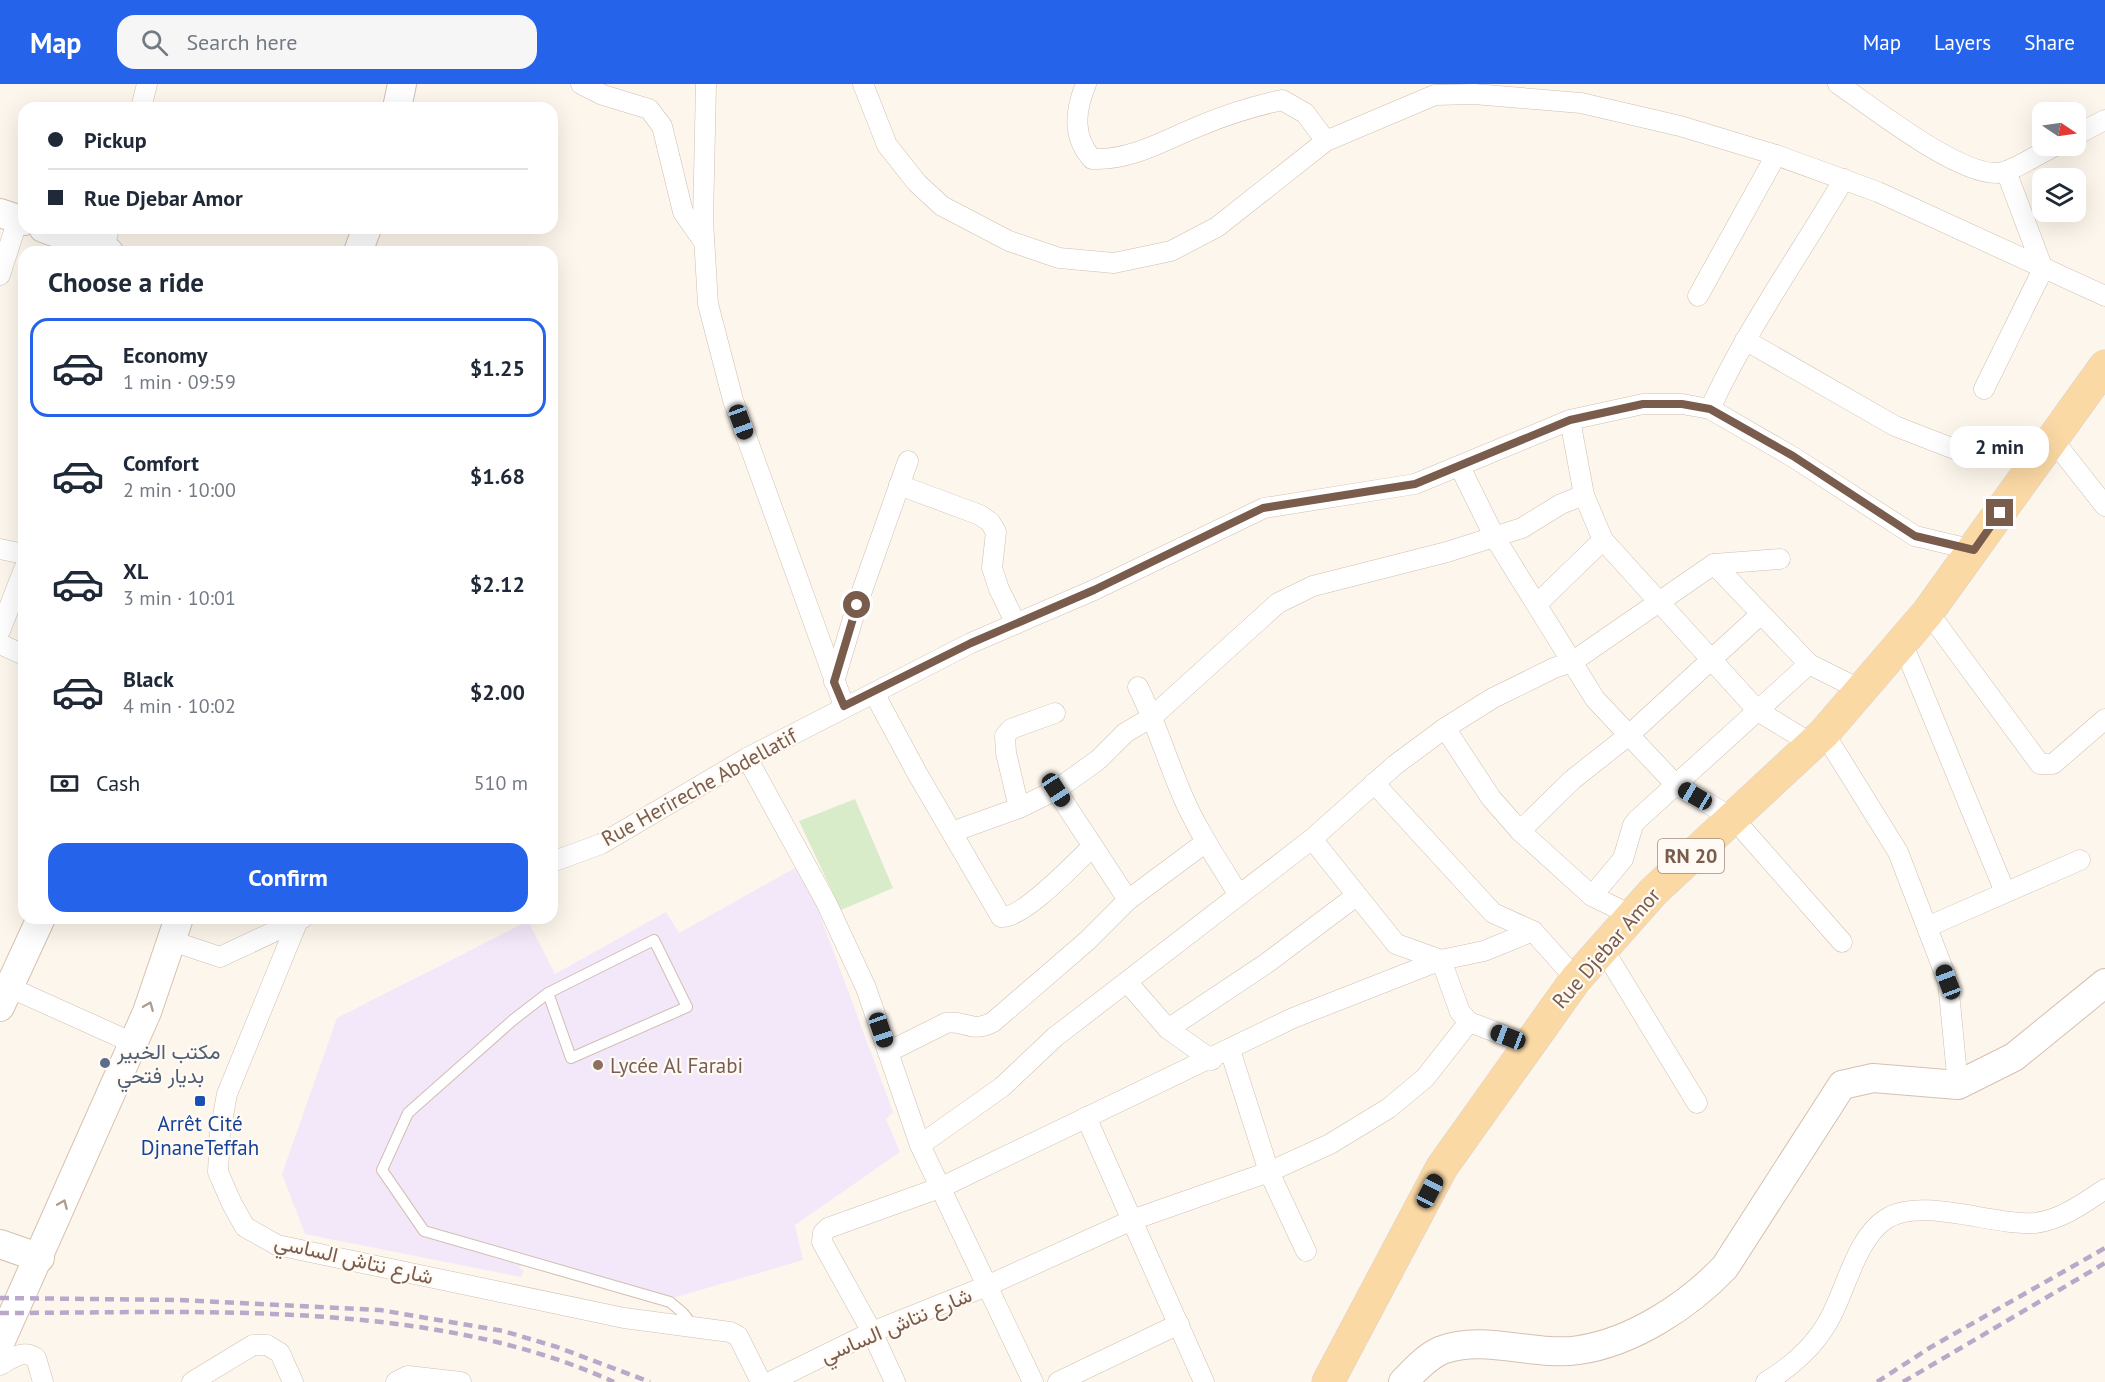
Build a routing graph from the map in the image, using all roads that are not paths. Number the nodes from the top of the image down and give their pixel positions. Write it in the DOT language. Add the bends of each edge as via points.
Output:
graph roads {
  1 [pos="147,84"];
  2 [pos="384,84"];
  3 [pos="402,84"];
  4 [pos="581,84"];
  5 [pos="706,84"];
  6 [pos="863,84"];
  7 [pos="1086,84"];
  8 [pos="1838,84"];
  9 [pos="1498,90"];
  10 [pos="142,102"];
  11 [pos="380,102"];
  12 [pos="398,102"];
  13 [pos="2105,120"];
  14 [pos="2086,130"];
  15 [pos="1326,141"];
  16 [pos="1776,154"];
  17 [pos="2035,156"];
  18 [pos="2006,171"];
  19 [pos="1844,179"];
  20 [pos="18,228"];
  21 [pos="73,234"];
  22 [pos="107,243"];
  23 [pos="705,243"];
  24 [pos="2043,269"];
  25 [pos="0,275"];
  26 [pos="1698,296"];
  27 [pos="2105,296"];
  28 [pos="1745,340"];
  29 [pos="2105,366"];
  30 [pos="1984,389"];
  31 [pos="1710,409"];
  32 [pos="1570,420"];
  33 [pos="2053,440"];
  34 [pos="1962,452"];
  35 [pos="908,461"];
  36 [pos="1460,467"];
  37 [pos="899,485"];
  38 [pos="1584,495"];
  39 [pos="2105,506"];
  40 [pos="1495,538"];
  41 [pos="1603,540"];
  42 [pos="0,549"];
  43 [pos="1974,550"];
  44 [pos="18,553"];
  45 [pos="1780,560"];
  46 [pos="1714,564"];
  47 [pos="18,584"];
  48 [pos="1658,600"];
  49 [pos="1537,604"];
  50 [pos="1928,612"];
  51 [pos="1761,614"];
  52 [pos="1016,624"];
  53 [pos="0,631"];
  54 [pos="1902,642"];
  55 [pos="0,644"];
  56 [pos="18,653"];
  57 [pos="1713,659"];
  58 [pos="1572,662"];
  59 [pos="1809,664"];
  60 [pos="834,682"];
  61 [pos="1138,687"];
  62 [pos="1861,690"];
  63 [pos="874,693"];
  64 [pos="844,706"];
  65 [pos="1758,711"];
  66 [pos="1055,713"];
  67 [pos="1152,717"];
  68 [pos="2105,718"];
  69 [pos="1445,728"];
  70 [pos="1629,735"];
  71 [pos="1818,738"];
  72 [pos="747,758"];
  73 [pos="1374,783"];
  74 [pos="1676,785"];
  75 [pos="1056,790"];
  76 [pos="1018,808"];
  77 [pos="1733,818"];
  78 [pos="1520,831"];
  79 [pos="952,832"];
  80 [pos="1312,839"];
  81 [pos="1206,842"];
  82 [pos="1093,846"];
  83 [pos="558,860"];
  84 [pos="2080,860"];
  85 [pos="2005,892"];
  86 [pos="1239,895"];
  87 [pos="1356,896"];
  88 [pos="1592,896"];
  89 [pos="1128,900"];
  90 [pos="1631,915"];
  91 [pos="38,924"];
  92 [pos="289,924"];
  93 [pos="298,924"];
  94 [pos="1927,927"];
  95 [pos="176,929"];
  96 [pos="1533,932"];
  97 [pos="1842,942"];
  98 [pos="1602,947"];
  99 [pos="1441,960"];
  100 [pos="1576,979"];
  101 [pos="1128,983"];
  102 [pos="2105,983"];
  103 [pos="3,992"];
  104 [pos="548,993"];
  105 [pos="1469,1022"];
  106 [pos="1168,1029"];
  107 [pos="133,1043"];
  108 [pos="1527,1044"];
  109 [pos="1230,1050"];
  110 [pos="888,1052"];
  111 [pos="1212,1060"];
  112 [pos="1958,1085"];
  113 [pos="1697,1103"];
  114 [pos="1086,1117"];
  115 [pos="920,1145"];
  116 [pos="1269,1172"];
  117 [pos="942,1187"];
  118 [pos="2105,1190"];
  119 [pos="1132,1220"];
  120 [pos="0,1244"];
  121 [pos="1306,1251"];
  122 [pos="40,1258"];
  123 [pos="989,1285"];
  124 [pos="1179,1324"];
  125 [pos="694,1328"];
  126 [pos="872,1332"];
  127 [pos="0,1343"];
  128 [pos="0,1365"];
  129 [pos="405,1380"];
  130 [pos="43,1382"];
  131 [pos="192,1382"];
  132 [pos="292,1382"];
  133 [pos="461,1382"];
  134 [pos="761,1382"];
  135 [pos="770,1382"];
  136 [pos="895,1382"];
  137 [pos="1034,1382"];
  138 [pos="1058,1382"];
  139 [pos="1204,1382"];
  140 [pos="1328,1382"];
  141 [pos="1403,1382"];
  142 [pos="1766,1382"];
  1 -- 10 [label="street"];
  2 -- 11 [label="street"];
  3 -- 12 [label="street"];
  4 -- 23 [label="street" via="649,109 662,126 683,213"];
  5 -- 23 [label="street"];
  6 -- 15 [label="street" via="886,145 942,206 1009,242 1059,258 1114,263 1171,251 1217,227"];
  7 -- 15 [label="street" via="1077,105 1076,127 1092,159 1130,155 1202,124 1282,100 1305,113"];
  8 -- 18 [label="street" via="1946,156 1986,172"];
  9 -- 15 [label="street" via="1435,95"];
  9 -- 16 [label="street" via="1581,103"];
  13 -- 14 [label="street"];
  16 -- 19 [label="street"];
  16 -- 26 [label="street"];
  17 -- 18 [label="street"];
  18 -- 24 [label="street"];
  19 -- 24 [label="street"];
  19 -- 28 [label="street"];
  20 -- 25 [label="street"];
  21 -- 22 [label="street"];
  23 -- 60 [label="street" via="708,304 733,400"];
  24 -- 27 [label="street"];
  24 -- 30 [label="street"];
  28 -- 31 [label="street"];
  28 -- 34 [label="street" via="1895,426"];
  29 -- 33 [label="main road, Rue Djebar Amor / RN 20"];
  31 -- 32 [label="street, Rue Herireche Abdellatif" via="1643,404"];
  31 -- 43 [label="street, Rue Herireche Abdellatif" via="1793,456 1915,536"];
  32 -- 36 [label="street, Rue Herireche Abdellatif" via="1508,443"];
  32 -- 38 [label="street"];
  33 -- 39 [label="street"];
  33 -- 43 [label="main road, Rue Djebar Amor / RN 20"];
  35 -- 37 [label="street"];
  36 -- 40 [label="street"];
  36 -- 52 [label="street, Rue Herireche Abdellatif" via="1415,484 1263,508"];
  37 -- 52 [label="street" via="990,522 996,532 992,568"];
  37 -- 60 [label="street"];
  38 -- 40 [label="street"];
  38 -- 41 [label="street"];
  40 -- 49 [label="street"];
  40 -- 67 [label="street" via="1313,586 1278,603"];
  41 -- 48 [label="street"];
  41 -- 49 [label="street"];
  42 -- 44 [label="street"];
  43 -- 50 [label="main road, Rue Djebar Amor / RN 20"];
  45 -- 46 [label="street"];
  46 -- 48 [label="street"];
  46 -- 51 [label="street"];
  47 -- 53 [label="street"];
  48 -- 57 [label="street"];
  48 -- 58 [label="street"];
  49 -- 58 [label="street"];
  50 -- 54 [label="main road, Rue Djebar Amor / RN 20"];
  50 -- 68 [label="street" via="2040,764 2053,764"];
  51 -- 57 [label="street"];
  51 -- 59 [label="street"];
  52 -- 63 [label="street, Rue Herireche Abdellatif"];
  54 -- 62 [label="main road, Rue Djebar Amor / RN 20"];
  54 -- 85 [label="street"];
  55 -- 56 [label="street"];
  57 -- 65 [label="street"];
  57 -- 70 [label="street"];
  58 -- 69 [label="street" via="1493,698"];
  58 -- 70 [label="street" via="1595,699"];
  59 -- 62 [label="street"];
  59 -- 65 [label="street"];
  60 -- 64 [label="street"];
  61 -- 67 [label="street"];
  62 -- 71 [label="main road, Rue Djebar Amor / RN 20"];
  63 -- 64 [label="street, Rue Herireche Abdellatif"];
  63 -- 79 [label="street"];
  64 -- 72 [label="street, Rue Herireche Abdellatif"];
  65 -- 71 [label="street"];
  65 -- 74 [label="street"];
  66 -- 76 [label="street" via="1011,729 1005,736"];
  67 -- 75 [label="street" via="1125,733 1098,760"];
  67 -- 81 [label="street" via="1180,791"];
  69 -- 73 [label="street"];
  69 -- 78 [label="street" via="1491,798"];
  70 -- 74 [label="street"];
  70 -- 78 [label="street" via="1572,780"];
  71 -- 77 [label="main road, Rue Djebar Amor / RN 20"];
  71 -- 94 [label="street" via="1898,852"];
  72 -- 83 [label="street, Rue Herireche Abdellatif" via="601,844"];
  72 -- 110 [label="street" via="826,902 866,988"];
  73 -- 80 [label="street"];
  73 -- 96 [label="street" via="1493,913"];
  74 -- 77 [label="street"];
  74 -- 88 [label="street" via="1633,825 1623,859"];
  75 -- 76 [label="street"];
  75 -- 82 [label="street"];
  76 -- 79 [label="street"];
  77 -- 90 [label="main road, Rue Djebar Amor / RN 20"];
  77 -- 97 [label="street"];
  78 -- 88 [label="street"];
  79 -- 82 [label="street" via="997,911 1005,917 1048,890"];
  80 -- 86 [label="street"];
  80 -- 87 [label="street"];
  81 -- 86 [label="street"];
  81 -- 89 [label="street"];
  82 -- 89 [label="street"];
  84 -- 85 [label="street"];
  85 -- 94 [label="street"];
  86 -- 101 [label="street"];
  87 -- 99 [label="street" via="1396,944"];
  87 -- 106 [label="street" via="1267,963"];
  88 -- 90 [label="street"];
  89 -- 110 [label="street" via="993,1022 976,1029 946,1023"];
  90 -- 98 [label="main road, Rue Djebar Amor / RN 20"];
  91 -- 103 [label="street"];
  92 -- 95 [label="street" via="220,957"];
  93 -- 125 [label="street, شارع نتاش الساسي" via="226,1094 218,1172 245,1227 277,1245"];
  94 -- 112 [label="street" via="1951,995"];
  107 -- 95 [label="street, one-way"];
  96 -- 99 [label="street" via="1484,951"];
  96 -- 100 [label="street"];
  98 -- 100 [label="main road, Rue Djebar Amor / RN 20"];
  98 -- 113 [label="street"];
  99 -- 105 [label="street" via="1460,1012"];
  99 -- 109 [label="street" via="1293,1018"];
  100 -- 108 [label="main road, Rue Djebar Amor / RN 20"];
  101 -- 106 [label="street"];
  101 -- 115 [label="street" via="1055,1037 1002,1087"];
  102 -- 112 [label="street" via="2014,1057"];
  103 -- 107 [label="street"];
  104 -- 104 [label="lane" via="571,1058 687,1006 654,940"];
  104 -- 125 [label="lane" via="408,1113 382,1170 424,1230 670,1302"];
  105 -- 108 [label="street"];
  105 -- 116 [label="street, شارع نتاش الساسي" via="1425,1078 1389,1108 1330,1144"];
  106 -- 111 [label="street"];
  122 -- 107 [label="street, one-way"];
  108 -- 140 [label="main road, Rue Djebar Amor / RN 20" via="1442,1167"];
  109 -- 111 [label="street"];
  109 -- 116 [label="street"];
  110 -- 115 [label="street"];
  111 -- 114 [label="street"];
  112 -- 141 [label="street" via="1873,1078 1842,1085 1725,1267 1703,1290 1667,1315 1617,1339 1579,1350 1471,1346 1442,1351"];
  114 -- 117 [label="street"];
  114 -- 119 [label="street"];
  115 -- 117 [label="street"];
  116 -- 119 [label="street, شارع نتاش الساسي"];
  116 -- 121 [label="street"];
  117 -- 123 [label="street"];
  117 -- 126 [label="street" via="823,1233 822,1242"];
  118 -- 142 [label="street" via="2073,1210 2037,1222 1986,1220 1929,1210 1886,1218 1859,1254 1819,1335 1796,1362"];
  119 -- 123 [label="street, شارع نتاش الساسي"];
  119 -- 124 [label="street"];
  120 -- 122 [label="street"];
  122 -- 127 [label="street"];
  123 -- 126 [label="street, شارع نتاش الساسي"];
  123 -- 137 [label="street"];
  124 -- 138 [label="street"];
  124 -- 139 [label="street"];
  125 -- 134 [label="street, شارع نتاش الساسي" via="738,1336"];
  126 -- 135 [label="street, شارع نتاش الساسي"];
  126 -- 136 [label="street"];
  128 -- 130 [label="street" via="28,1353 36,1358"];
  129 -- 133 [label="street"];
  131 -- 132 [label="street" via="253,1345 267,1345 280,1353"];
}
